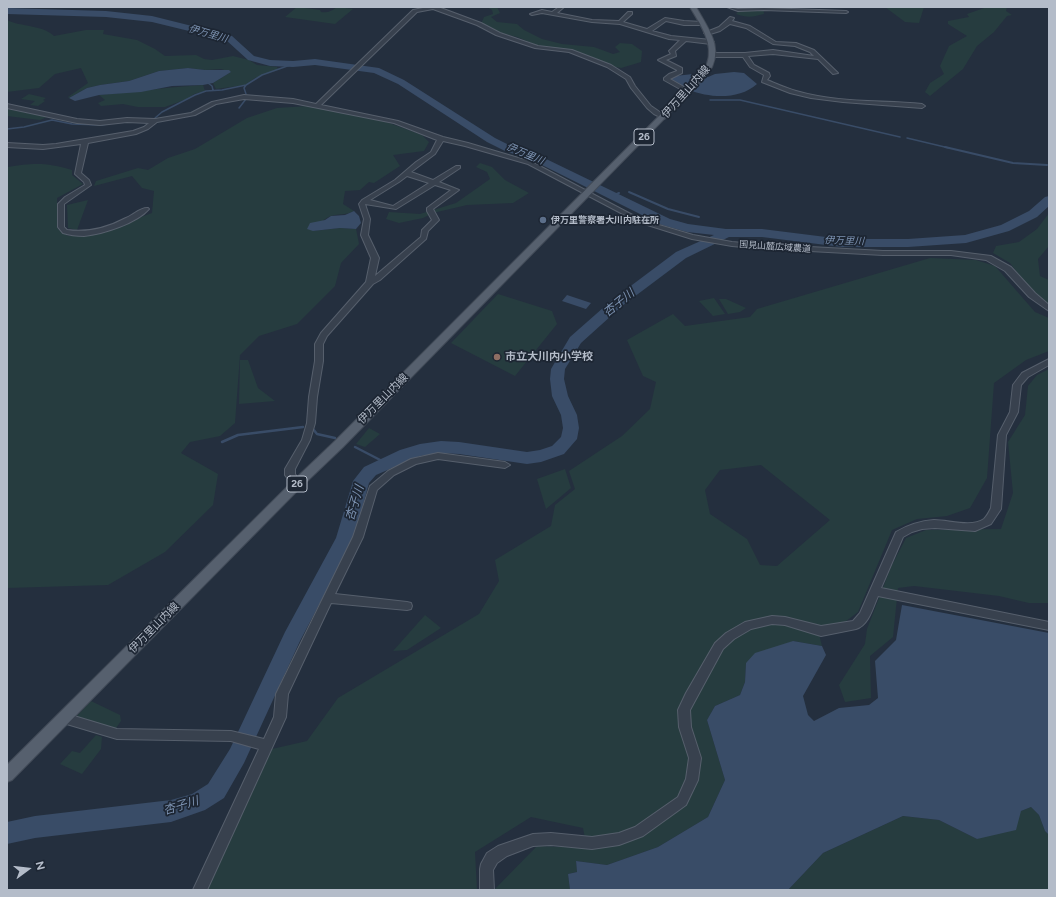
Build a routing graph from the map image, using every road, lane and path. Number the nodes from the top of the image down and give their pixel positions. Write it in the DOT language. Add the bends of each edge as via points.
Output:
graph roads {
  1 [pos="435,7"];
  2 [pos="562,7"];
  3 [pos="693,7"];
  4 [pos="729,7"];
  5 [pos="415,9"];
  6 [pos="738,10"];
  7 [pos="846,12"];
  8 [pos="630,13"];
  9 [pos="532,14"];
  10 [pos="553,14"];
  11 [pos="729,22"];
  12 [pos="620,23"];
  13 [pos="702,24"];
  14 [pos="648,31"];
  15 [pos="706,32"];
  16 [pos="684,40"];
  17 [pos="711,42"];
  18 [pos="714,55"];
  19 [pos="745,55"];
  20 [pos="820,58"];
  21 [pos="835,73"];
  22 [pos="689,92"];
  23 [pos="318,105"];
  24 [pos="7,106"];
  25 [pos="922,106"];
  26 [pos="664,117"];
  27 [pos="155,121"];
  28 [pos="441,139"];
  29 [pos="85,141"];
  30 [pos="7,145"];
  31 [pos="458,167"];
  32 [pos="406,173"];
  33 [pos="434,182"];
  34 [pos="588,193"];
  35 [pos="364,200"];
  36 [pos="146,209"];
  37 [pos="370,282"];
  38 [pos="1049,309"];
  39 [pos="1049,362"];
  40 [pos="505,465"];
  41 [pos="296,484"];
  42 [pos="874,591"];
  43 [pos="328,598"];
  44 [pos="407,606"];
  45 [pos="1049,626"];
  46 [pos="64,718"];
  47 [pos="266,745"];
  48 [pos="7,775"];
  49 [pos="200,890"];
  50 [pos="487,890"];
  1 -- 5 [label="street"];
  1 -- 26 [label="street" via="498,34 538,47 570,51 609,66 628,78 649,107"];
  2 -- 10 [label="street"];
  3 -- 13 [label="main road, 伊万里山内線"];
  4 -- 6 [label="street"];
  5 -- 23 [label="street"];
  6 -- 7 [label="street"];
  6 -- 11 [label="street"];
  8 -- 12 [label="street"];
  9 -- 10 [label="street" via="542,11"];
  10 -- 12 [label="street"];
  11 -- 15 [label="street" via="715,31"];
  11 -- 20 [label="street" via="748,27 775,43 796,45 812,51"];
  12 -- 14 [label="street"];
  13 -- 14 [label="street" via="665,19"];
  13 -- 15 [label="main road, 伊万里山内線"];
  14 -- 16 [label="street"];
  15 -- 17 [label="main road, 伊万里山内線"];
  16 -- 17 [label="street"];
  16 -- 22 [label="street" via="672,51 674,55 661,60 680,70 666,79"];
  17 -- 18 [label="main road, 伊万里山内線"];
  18 -- 19 [label="street"];
  18 -- 22 [label="main road, 伊万里山内線 / 26" via="710,68"];
  19 -- 20 [label="street" via="773,52"];
  19 -- 25 [label="street" via="752,66 767,74 764,81 795,93 846,101"];
  20 -- 21 [label="street"];
  22 -- 26 [label="main road, 伊万里山内線 / 26"];
  23 -- 27 [label="street, 国見山麓広域農道" via="294,100 244,97 214,103 193,114"];
  23 -- 28 [label="street, 国見山麓広域農道" via="396,122"];
  24 -- 27 [label="street" via="77,121"];
  26 -- 34 [label="main road, 伊万里山内線 / 26"];
  27 -- 29 [label="street" via="134,133"];
  28 -- 32 [label="street" via="433,153"];
  28 -- 34 [label="street, 国見山麓広域農道" via="517,158"];
  29 -- 30 [label="street" via="43,147"];
  29 -- 36 [label="street" via="78,174 88,185 61,204 61,227 65,232 90,233 138,216"];
  31 -- 33 [label="street"];
  32 -- 33 [label="street"];
  32 -- 35 [label="street" via="384,190"];
  33 -- 35 [label="street" via="394,208"];
  33 -- 37 [label="street" via="456,190 430,208 436,220 425,230 424,238"];
  34 -- 38 [label="street, 国見山麓広域農道" via="640,221 692,237 732,244 884,253 977,255 1008,269"];
  34 -- 41 [label="main road, 伊万里山内線 / 26" via="339,444"];
  35 -- 37 [label="street" via="362,204 368,219 363,236 375,258"];
  37 -- 41 [label="street" via="319,344 320,361 311,423 306,440 290,469 290,475"];
  39 -- 42 [label="street" via="1025,375 1018,385 1014,412 1002,434 996,508 988,521 975,527 922,525 899,535"];
  40 -- 43 [label="street" via="438,456 414,461 391,473 373,488 358,537"];
  41 -- 46 [label="main road, 伊万里山内線 / 26"];
  42 -- 45 [label="street"];
  42 -- 50 [label="street" via="864,616 856,625 821,631 772,620 749,625 730,636 719,646 684,710 685,727 695,758 692,780 682,801 639,832 618,839 592,843 534,840 503,851 492,858 486,869"];
  43 -- 44 [label="street"];
  43 -- 47 [label="street" via="282,694 280,717"];
  46 -- 47 [label="street" via="117,734 231,736"];
  46 -- 48 [label="main road, 伊万里山内線 / 26"];
  47 -- 49 [label="street"];
}
